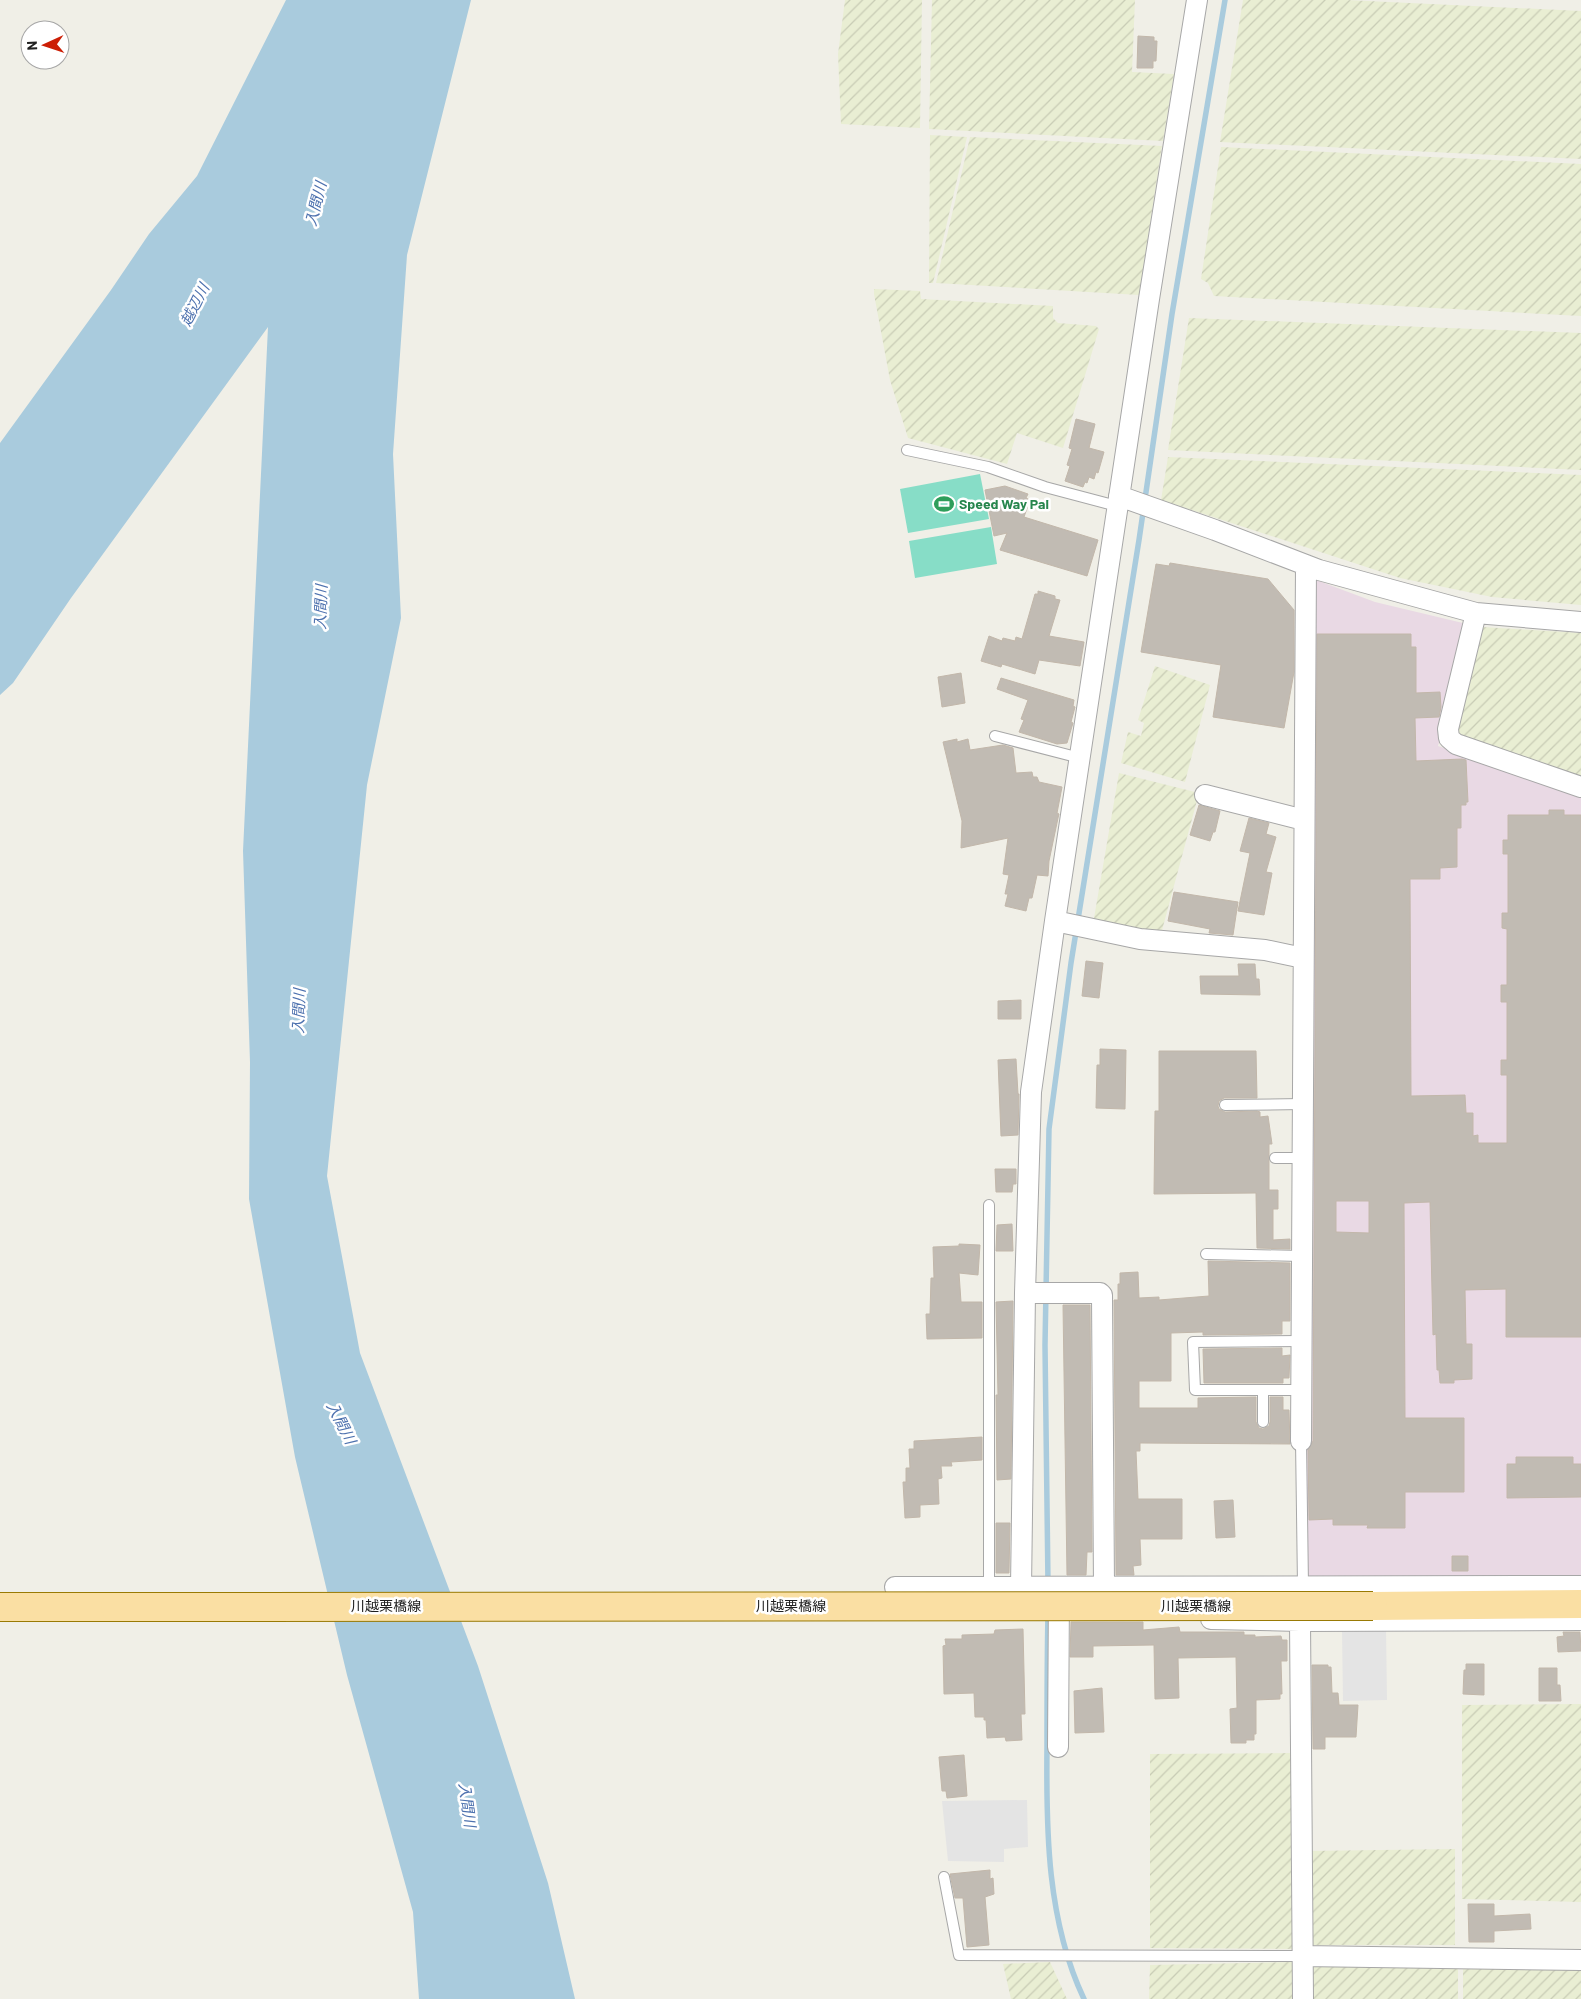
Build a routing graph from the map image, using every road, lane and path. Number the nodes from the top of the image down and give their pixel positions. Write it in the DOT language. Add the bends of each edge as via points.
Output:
graph roads {
  1 [pos="1197,0"];
  2 [pos="907,450"];
  3 [pos="1118,501"];
  4 [pos="1306,565"];
  5 [pos="1476,613"];
  6 [pos="1581,622"];
  7 [pos="994,736"];
  8 [pos="1080,758"];
  9 [pos="1581,787"];
  10 [pos="1205,794"];
  11 [pos="1304,820"];
  12 [pos="1055,921"];
  13 [pos="1303,958"];
  14 [pos="1302,1104"];
  15 [pos="1225,1105"];
  16 [pos="1275,1158"];
  17 [pos="1302,1158"];
  18 [pos="989,1205"];
  19 [pos="1206,1254"];
  20 [pos="1301,1256"];
  21 [pos="1025,1293"];
  22 [pos="1301,1340"];
  23 [pos="1263,1390"];
  24 [pos="1301,1390"];
  25 [pos="1263,1422"];
  26 [pos="1301,1441"];
  27 [pos="1147,1586"];
  28 [pos="1303,1586"];
  29 [pos="1581,1586"];
  30 [pos="1104,1587"];
  31 [pos="895,1588"];
  32 [pos="989,1588"];
  33 [pos="1021,1588"];
  34 [pos="1059,1588"];
  35 [pos="1581,1604"];
  36 [pos="0,1607"];
  37 [pos="1581,1620"];
  38 [pos="1300,1621"];
  39 [pos="1058,1748"];
  40 [pos="944,1877"];
  41 [pos="1303,1956"];
  42 [pos="1581,1960"];
  43 [pos="1303,1999"];
  1 -- 3 [label="street"];
  2 -- 3 [label="lane" via="988,466 1045,487"];
  3 -- 4 [label="street" via="1215,530"];
  3 -- 8 [label="street"];
  4 -- 5 [label="street"];
  4 -- 11 [label="street"];
  5 -- 6 [label="street"];
  5 -- 9 [label="street" via="1448,729 1449,738 1456,744"];
  7 -- 8 [label="lane"];
  8 -- 12 [label="street"];
  10 -- 11 [label="street"];
  11 -- 13 [label="street"];
  12 -- 13 [label="street" via="1140,939 1265,950"];
  12 -- 21 [label="street" via="1032,1092"];
  13 -- 14 [label="street"];
  14 -- 15 [label="lane"];
  14 -- 17 [label="street"];
  16 -- 17 [label="lane"];
  17 -- 20 [label="street"];
  18 -- 32 [label="lane"];
  19 -- 20 [label="lane"];
  20 -- 22 [label="street"];
  21 -- 30 [label="street" via="1102,1295"];
  21 -- 33 [label="street"];
  22 -- 23 [label="lane" via="1193,1342 1195,1390"];
  22 -- 24 [label="street"];
  23 -- 24 [label="lane"];
  23 -- 25 [label="lane"];
  24 -- 26 [label="street"];
  26 -- 28 [label="lane"];
  27 -- 28 [label="street"];
  27 -- 30 [label="street"];
  27 -- 38 [label="street" via="1173,1612 1189,1619"];
  28 -- 29 [label="street"];
  30 -- 34 [label="street"];
  31 -- 32 [label="street"];
  32 -- 33 [label="street"];
  33 -- 34 [label="street"];
  34 -- 39 [label="street"];
  35 -- 36 [label="main road, 川越栗橋線, bridge"];
  37 -- 38 [label="street"];
  38 -- 41 [label="street"];
  40 -- 41 [label="lane" via="959,1955"];
  41 -- 42 [label="street"];
  41 -- 43 [label="street"];
}
